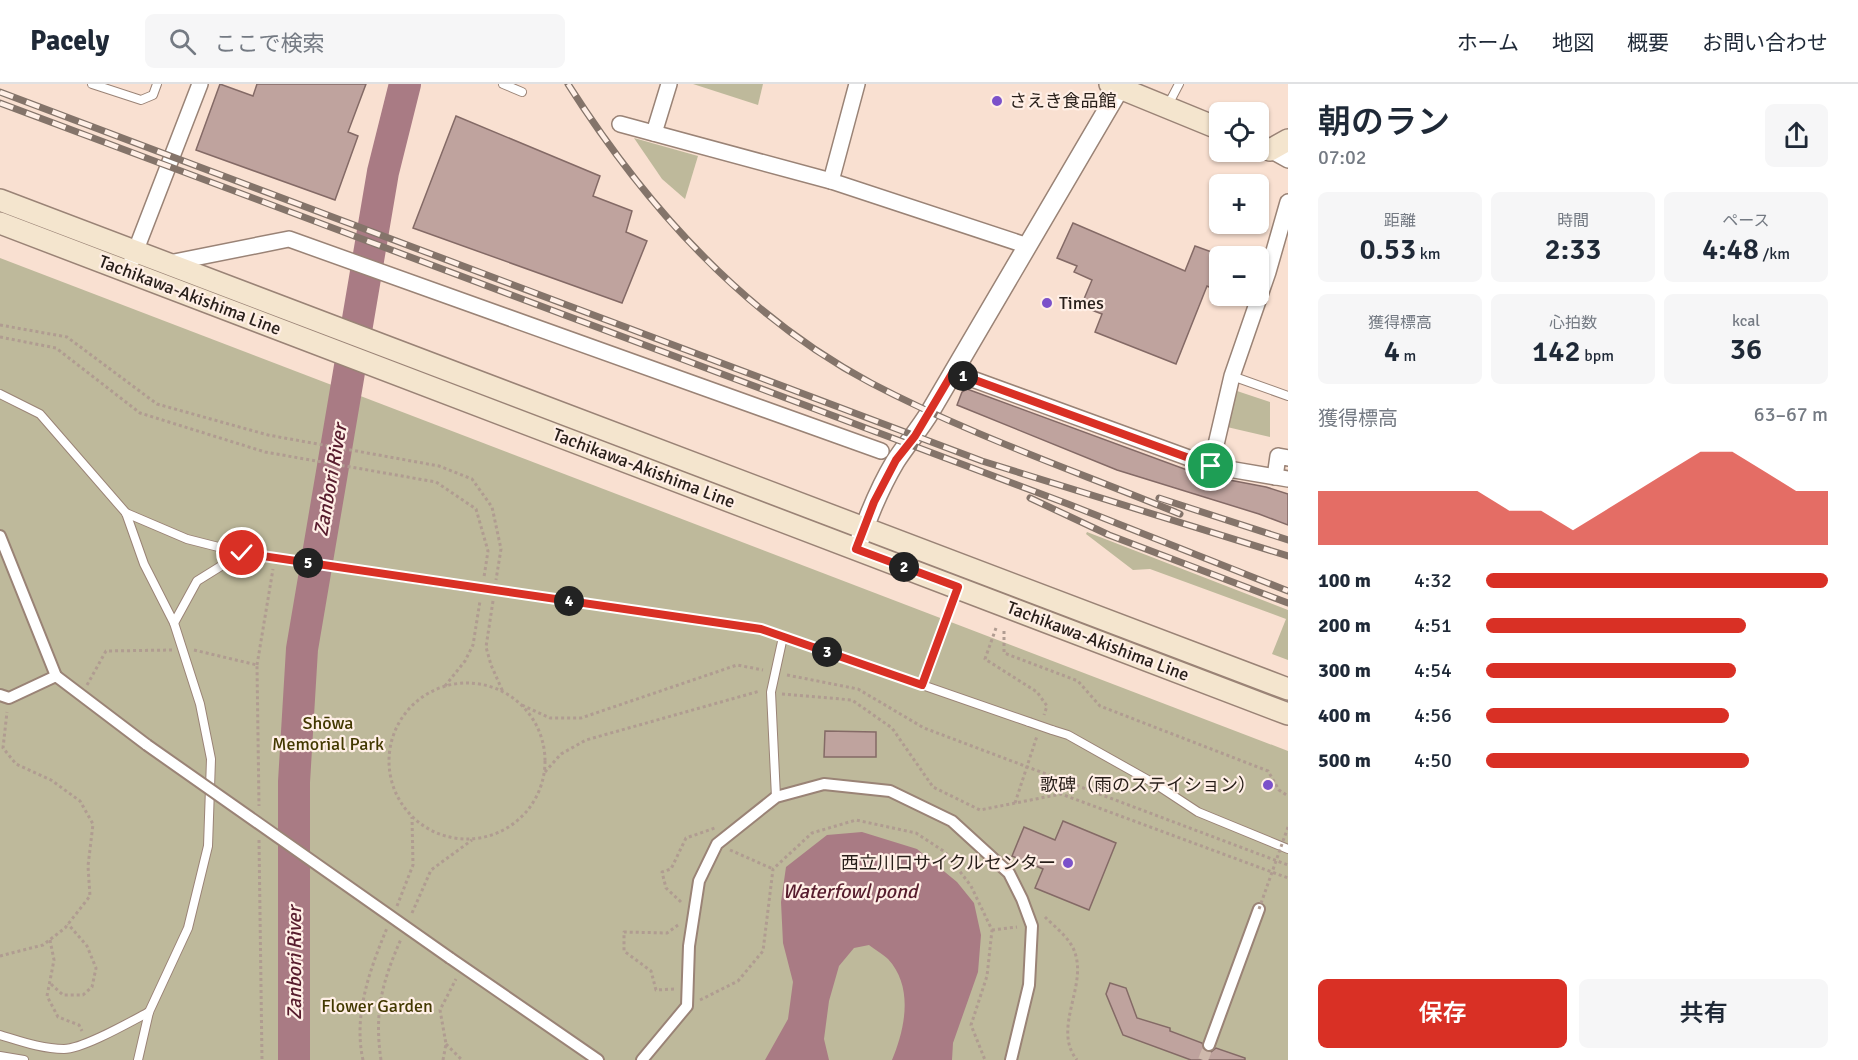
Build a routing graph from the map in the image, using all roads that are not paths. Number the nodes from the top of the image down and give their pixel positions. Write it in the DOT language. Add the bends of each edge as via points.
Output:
graph roads {
  1 [pos="92,84"];
  2 [pos="157,84"];
  3 [pos="200,84"];
  4 [pos="503,84"];
  5 [pos="669,84"];
  6 [pos="857,84"];
  7 [pos="1179,84"];
  8 [pos="1115,86"];
  9 [pos="522,92"];
  10 [pos="1167,107"];
  11 [pos="620,124"];
  12 [pos="1209,124"];
  13 [pos="654,133"];
  14 [pos="831,181"];
  15 [pos="0,200"];
  16 [pos="1288,202"];
  17 [pos="0,223"];
  18 [pos="1028,246"];
  19 [pos="135,251"];
  20 [pos="169,263"];
  21 [pos="127,272"];
  22 [pos="953,372"];
  23 [pos="1232,376"];
  24 [pos="0,394"];
  25 [pos="1288,396"];
  26 [pos="881,451"];
  27 [pos="1288,458"];
  28 [pos="1211,466"];
  29 [pos="1282,478"];
  30 [pos="126,513"];
  31 [pos="864,528"];
  32 [pos="0,536"];
  33 [pos="856,549"];
  34 [pos="242,553"];
  35 [pos="958,587"];
  36 [pos="174,623"];
  37 [pos="783,637"];
  38 [pos="56,676"];
  39 [pos="922,685"];
  40 [pos="1288,689"];
  41 [pos="5,696"];
  42 [pos="1288,714"];
  43 [pos="776,797"];
  44 [pos="1288,849"];
  45 [pos="1259,909"];
  46 [pos="148,1012"];
  47 [pos="0,1035"];
  48 [pos="1209,1045"];
  49 [pos="0,1056"];
  50 [pos="24,1060"];
  51 [pos="138,1060"];
  52 [pos="598,1060"];
  53 [pos="642,1060"];
  54 [pos="1011,1060"];
  1 -- 2 [label="lane" via="141,100 153,95"];
  3 -- 19 [label="street"];
  4 -- 9 [label="lane"];
  5 -- 13 [label="street"];
  6 -- 14 [label="street"];
  7 -- 10 [label="lane"];
  8 -- 10 [label="main road"];
  8 -- 18 [label="street"];
  10 -- 12 [label="main road"];
  11 -- 13 [label="street"];
  13 -- 14 [label="street"];
  14 -- 18 [label="street"];
  15 -- 19 [label="main road, Tachikawa-Akishima Line"];
  16 -- 23 [label="street"];
  17 -- 21 [label="main road, Tachikawa-Akishima Line"];
  18 -- 22 [label="street"];
  19 -- 20 [label="main road, Tachikawa-Akishima Line"];
  19 -- 21 [label="street"];
  20 -- 26 [label="street" via="289,238"];
  20 -- 31 [label="main road, Tachikawa-Akishima Line"];
  21 -- 33 [label="main road, Tachikawa-Akishima Line"];
  22 -- 28 [label="street"];
  22 -- 31 [label="street" via="896,460"];
  23 -- 25 [label="lane"];
  23 -- 28 [label="street"];
  24 -- 30 [label="lane" via="40,414"];
  27 -- 29 [label="street" via="1278,456"];
  28 -- 29 [label="street"];
  30 -- 34 [label="lane" via="187,539"];
  30 -- 36 [label="lane" via="144,564"];
  31 -- 33 [label="street"];
  31 -- 40 [label="main road, Tachikawa-Akishima Line"];
  32 -- 38 [label="street"];
  33 -- 35 [label="main road, Tachikawa-Akishima Line"];
  34 -- 36 [label="lane" via="197,581"];
  34 -- 37 [label="lane, bridge" via="761,629"];
  35 -- 39 [label="lane"];
  35 -- 42 [label="main road, Tachikawa-Akishima Line"];
  36 -- 46 [label="lane" via="200,704 211,759 208,846 188,928"];
  37 -- 39 [label="lane"];
  37 -- 43 [label="lane" via="771,692"];
  38 -- 41 [label="street"];
  38 -- 52 [label="street, bridge"];
  39 -- 44 [label="lane, bridge" via="1068,735 1198,812"];
  43 -- 53 [label="street" via="717,844 699,881 689,946 687,1006"];
  43 -- 54 [label="street" via="824,784 890,791 952,821 1009,873 1032,926 1029,985"];
  45 -- 48 [label="street"];
  46 -- 47 [label="lane" via="66,1049"];
  46 -- 51 [label="lane"];
  49 -- 50 [label="lane"];
}
